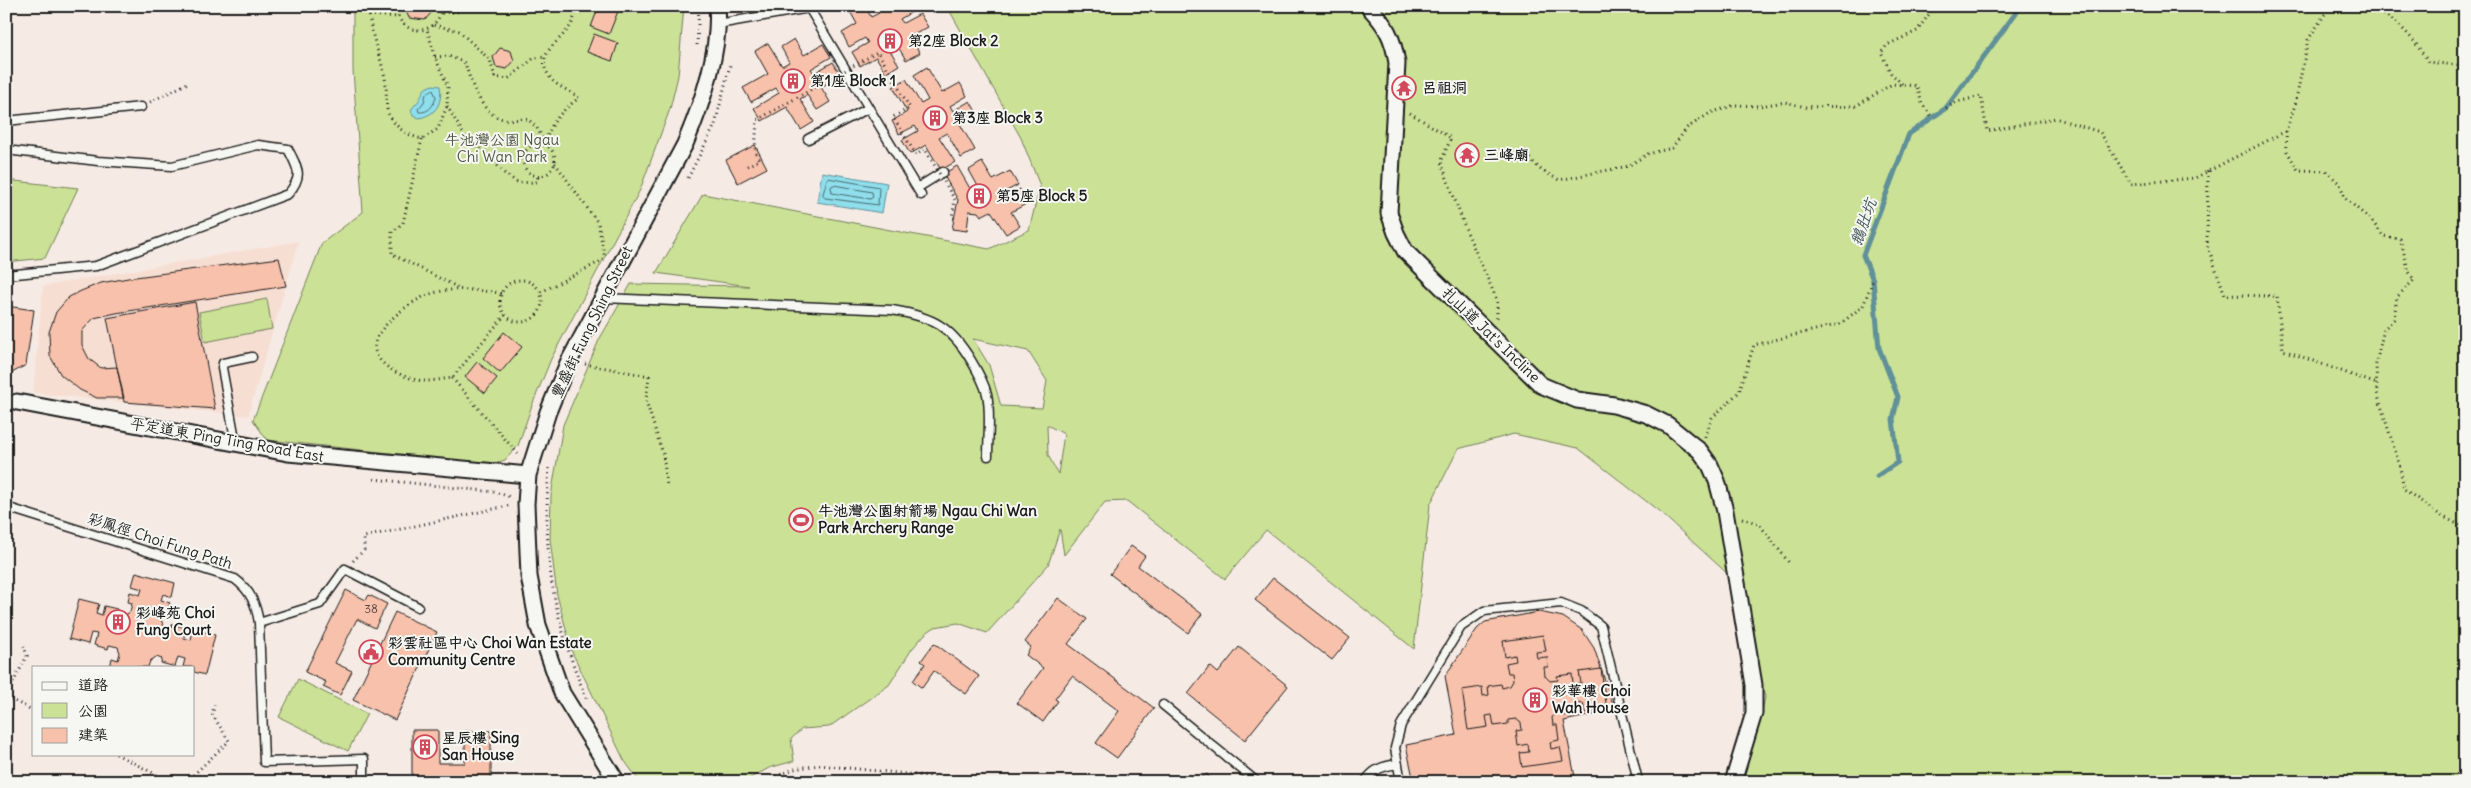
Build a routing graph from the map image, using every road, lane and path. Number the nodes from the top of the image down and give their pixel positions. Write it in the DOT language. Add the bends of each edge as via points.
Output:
graph roads {
  1 [pos="369,6"];
  2 [pos="396,6"];
  3 [pos="442,6"];
  4 [pos="469,6"];
  5 [pos="577,6"];
  6 [pos="699,6"];
  7 [pos="717,6"];
  8 [pos="1368,6"];
  9 [pos="1935,6"];
  10 [pos="2330,6"];
  11 [pos="2371,6"];
  12 [pos="442,13"];
  13 [pos="369,15"];
  14 [pos="398,17"];
  15 [pos="434,24"];
  16 [pos="718,24"];
  17 [pos="427,29"];
  18 [pos="696,52"];
  19 [pos="435,57"];
  20 [pos="545,57"];
  21 [pos="2465,66"];
  22 [pos="190,82"];
  23 [pos="1903,85"];
  24 [pos="446,106"];
  25 [pos="1396,106"];
  26 [pos="141,107"];
  27 [pos="869,108"];
  28 [pos="1946,108"];
  29 [pos="1932,117"];
  30 [pos="6,121"];
  31 [pos="2286,131"];
  32 [pos="422,139"];
  33 [pos="808,139"];
  34 [pos="545,145"];
  35 [pos="6,150"];
  36 [pos="1507,151"];
  37 [pos="555,164"];
  38 [pos="747,166"];
  39 [pos="2208,171"];
  40 [pos="943,172"];
  41 [pos="538,176"];
  42 [pos="958,219"];
  43 [pos="612,252"];
  44 [pos="608,261"];
  45 [pos="6,276"];
  46 [pos="1873,280"];
  47 [pos="461,289"];
  48 [pos="501,292"];
  49 [pos="540,292"];
  50 [pos="603,298"];
  51 [pos="505,316"];
  52 [pos="1498,344"];
  53 [pos="588,356"];
  54 [pos="252,357"];
  55 [pos="584,364"];
  56 [pos="580,373"];
  57 [pos="452,378"];
  58 [pos="2377,384"];
  59 [pos="17,404"];
  60 [pos="236,444"];
  61 [pos="1700,451"];
  62 [pos="514,452"];
  63 [pos="988,456"];
  64 [pos="549,465"];
  65 [pos="528,475"];
  66 [pos="667,486"];
  67 [pos="516,504"];
  68 [pos="6,507"];
  69 [pos="1725,511"];
  70 [pos="2465,528"];
  71 [pos="1790,564"];
  72 [pos="345,569"];
  73 [pos="418,607"];
  74 [pos="259,623"];
  75 [pos="24,646"];
  76 [pos="6,696"];
  77 [pos="216,701"];
  78 [pos="588,701"];
  79 [pos="1164,705"];
  80 [pos="32,711"];
  81 [pos="120,756"];
  82 [pos="1398,764"];
  83 [pos="1638,781"];
  84 [pos="161,782"];
  85 [pos="186,782"];
  86 [pos="364,782"];
  87 [pos="617,782"];
  88 [pos="762,782"];
  89 [pos="986,782"];
  90 [pos="1257,782"];
  91 [pos="1365,782"];
  92 [pos="1401,782"];
  93 [pos="1733,782"];
  1 -- 13 [label="path"];
  2 -- 14 [label="path"];
  3 -- 12 [label="path"];
  4 -- 12 [label="path" via="462,11"];
  5 -- 20 [label="path" via="572,24 549,48"];
  6 -- 18 [label="path"];
  7 -- 16 [label="street, 豐盛街 Fung Shing Street"];
  8 -- 25 [label="street, 扎山道 Jat's Incline" via="1383,22 1394,42 1398,63"];
  9 -- 23 [label="path" via="1917,31 1887,44 1882,53 1892,73"];
  10 -- 31 [label="path" via="2308,40 2295,105"];
  11 -- 21 [label="path" via="2388,16 2417,43 2428,62"];
  12 -- 15 [label="path"];
  13 -- 14 [label="path"];
  13 -- 32 [label="path" via="386,83 388,114 404,134"];
  14 -- 17 [label="path" via="413,29"];
  15 -- 17 [label="path"];
  15 -- 20 [label="path" via="459,31 490,60 495,77 508,79 534,58"];
  16 -- 27 [label="lane" via="808,8"];
  16 -- 50 [label="street, 豐盛街 Fung Shing Street" via="698,112"];
  17 -- 19 [label="path"];
  19 -- 24 [label="path" via="448,87"];
  19 -- 34 [label="path" via="449,56 465,63 483,103 496,116 528,120 537,128"];
  20 -- 34 [label="path" via="546,71 554,82 579,98 559,115 547,134"];
  22 -- 26 [label="path"];
  23 -- 29 [label="path" via="1916,86 1922,104"];
  23 -- 36 [label="path" via="1892,84 1856,106 1805,107 1785,102 1735,105 1710,113 1687,128 1672,148 1648,154 1628,166 1559,180 1541,170 1524,153"];
  24 -- 32 [label="path" via="438,129"];
  24 -- 41 [label="path" via="468,142 484,150 504,173 518,183 537,182"];
  25 -- 52 [label="street, 扎山道 Jat's Incline" via="1390,213 1396,233 1406,251"];
  25 -- 52 [label="path" via="1451,138 1441,162 1497,300"];
  26 -- 30 [label="lane"];
  27 -- 33 [label="lane"];
  27 -- 40 [label="lane" via="919,192"];
  28 -- 39 [label="path" via="1981,96 1987,131 2055,118 2100,132 2131,184 2195,178"];
  31 -- 39 [label="path"];
  31 -- 58 [label="path" via="2287,151 2298,170 2326,171 2340,184 2345,198 2372,221 2383,236 2400,239 2414,280 2397,297 2394,319 2384,329 2376,364"];
  32 -- 47 [label="path" via="403,223 392,232 392,254"];
  34 -- 37 [label="path" via="553,152"];
  34 -- 41 [label="path" via="530,146 522,159 528,172"];
  35 -- 45 [label="lane" via="172,166 258,145 288,149 299,170 297,183 288,194 96,266"];
  37 -- 41 [label="path" via="549,173"];
  37 -- 49 [label="path" via="598,223 605,259"];
  38 -- 42 [label="path, bridge" via="759,160 755,151 757,120 878,52 910,108 894,117 916,155 925,149 955,200 952,218"];
  39 -- 58 [label="path" via="2208,244 2225,295 2278,296 2283,350"];
  43 -- 44 [label="path"];
  46 -- 61 [label="path" via="1864,306 1840,324 1754,345 1740,392 1712,418"];
  47 -- 48 [label="path"];
  47 -- 57 [label="path" via="425,296 397,314 381,331 374,348 378,357 398,374 424,381"];
  48 -- 49 [label="path" via="517,280 531,282"];
  48 -- 51 [label="path" via="500,304"];
  49 -- 51 [label="path" via="542,305 536,317 516,322"];
  50 -- 63 [label="lane" via="873,309 916,314 939,324 959,340 979,375 987,393"];
  50 -- 65 [label="street, 豐盛街 Fung Shing Street" via="568,363"];
  51 -- 57 [label="path"];
  52 -- 61 [label="street, 扎山道 Jat's Incline" via="1541,385 1577,400 1646,414 1668,425"];
  53 -- 55 [label="path"];
  54 -- 60 [label="lane" via="223,363 222,368"];
  55 -- 56 [label="path"];
  55 -- 66 [label="path" via="649,376 646,401 664,454"];
  57 -- 62 [label="path"];
  58 -- 70 [label="path" via="2404,489 2440,515"];
  59 -- 60 [label="street, 平定道東 Ping Ting Road East"];
  60 -- 65 [label="street, 平定道東 Ping Ting Road East" via="288,454"];
  61 -- 69 [label="street, 扎山道 Jat's Incline" via="1717,481"];
  64 -- 78 [label="path" via="546,502 548,565 555,608 568,656"];
  65 -- 87 [label="street, 豐盛街 Fung Shing Street" via="529,576 538,625 562,693"];
  67 -- 72 [label="path" via="364,536 364,550"];
  68 -- 74 [label="lane, 彩鳳徑 Choi Fung Path" via="235,579 251,596"];
  69 -- 71 [label="path" via="1759,524"];
  69 -- 93 [label="street, 扎山道 Jat's Incline" via="1754,685 1754,713"];
  72 -- 73 [label="lane"];
  72 -- 74 [label="lane" via="320,604"];
  74 -- 86 [label="lane, 彩鳳徑 Choi Fung Path" via="264,762 364,759"];
  75 -- 76 [label="path" via="27,656"];
  76 -- 80 [label="path"];
  77 -- 85 [label="path" via="212,714 229,741"];
  79 -- 90 [label="lane"];
  81 -- 84 [label="path" via="157,776"];
  82 -- 83 [label="lane" via="1395,748 1401,725 1461,627 1484,611 1561,603 1581,610 1601,626"];
  82 -- 91 [label="lane" via="1375,770"];
  82 -- 92 [label="lane"];
  88 -- 89 [label="path" via="794,768 819,765"];
}
